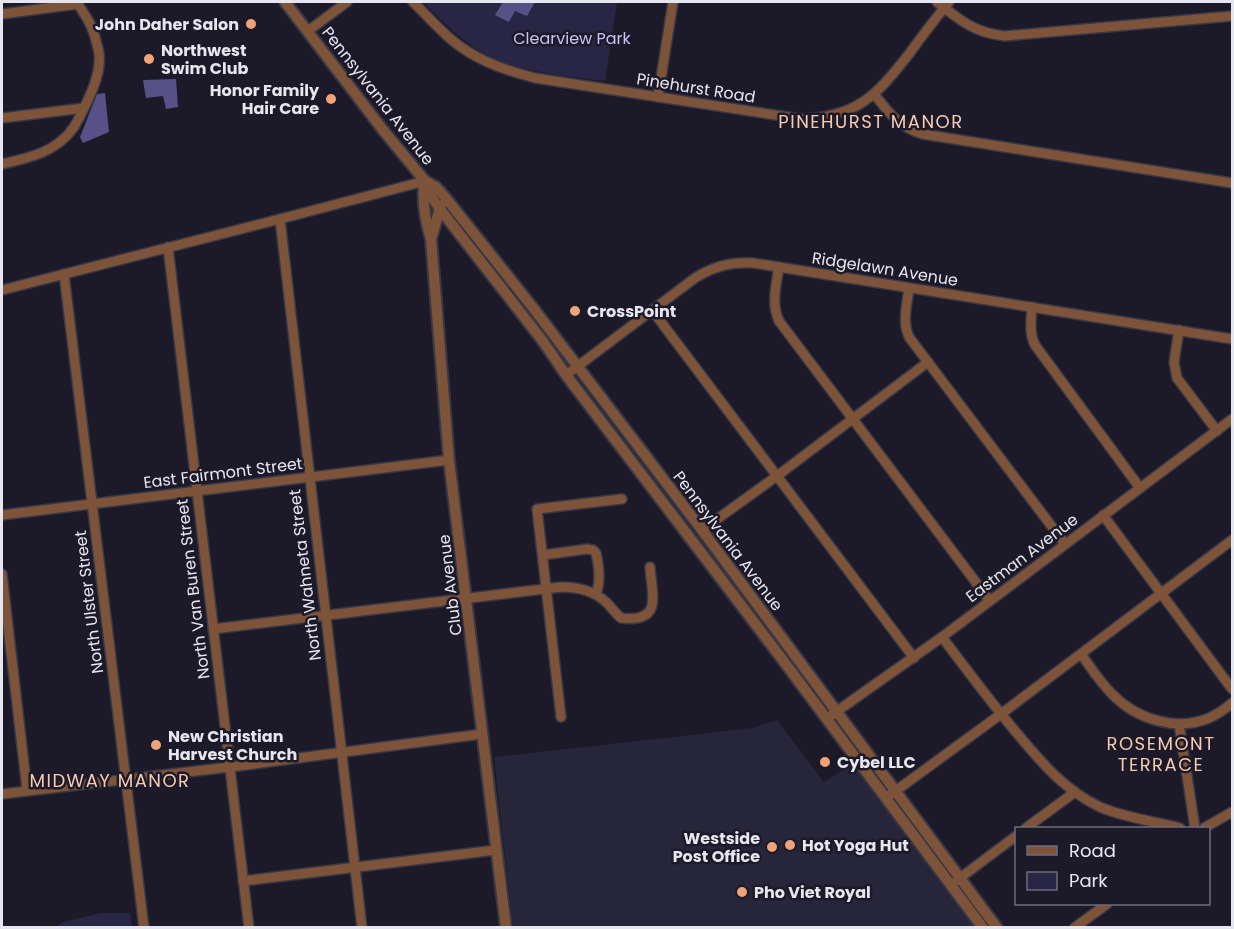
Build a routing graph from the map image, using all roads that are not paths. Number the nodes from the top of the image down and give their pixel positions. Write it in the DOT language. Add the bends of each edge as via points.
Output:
graph roads {
  1 [pos="285,2"];
  2 [pos="347,2"];
  3 [pos="413,2"];
  4 [pos="673,2"];
  5 [pos="78,3"];
  6 [pos="943,3"];
  7 [pos="2,14"];
  8 [pos="1233,16"];
  9 [pos="308,31"];
  10 [pos="874,94"];
  11 [pos="658,97"];
  12 [pos="84,108"];
  13 [pos="2,117"];
  14 [pos="2,164"];
  15 [pos="424,181"];
  16 [pos="1233,183"];
  17 [pos="445,196"];
  18 [pos="440,209"];
  19 [pos="280,219"];
  20 [pos="431,239"];
  21 [pos="168,247"];
  22 [pos="779,267"];
  23 [pos="64,274"];
  24 [pos="909,288"];
  25 [pos="2,290"];
  26 [pos="1032,307"];
  27 [pos="651,310"];
  28 [pos="1179,330"];
  29 [pos="1233,339"];
  30 [pos="928,362"];
  31 [pos="578,366"];
  32 [pos="566,375"];
  33 [pos="853,419"];
  34 [pos="1233,419"];
  35 [pos="1217,431"];
  36 [pos="449,460"];
  37 [pos="777,476"];
  38 [pos="309,477"];
  39 [pos="1140,488"];
  40 [pos="196,491"];
  41 [pos="622,499"];
  42 [pos="92,504"];
  43 [pos="2,515"];
  44 [pos="1104,515"];
  45 [pos="702,530"];
  46 [pos="1233,540"];
  47 [pos="1065,544"];
  48 [pos="543,555"];
  49 [pos="650,567"];
  50 [pos="2,574"];
  51 [pos="546,589"];
  52 [pos="1161,593"];
  53 [pos="596,594"];
  54 [pos="466,598"];
  55 [pos="990,601"];
  56 [pos="326,615"];
  57 [pos="213,629"];
  58 [pos="942,637"];
  59 [pos="1081,654"];
  60 [pos="914,658"];
  61 [pos="1233,689"];
  62 [pos="1233,703"];
  63 [pos="837,711"];
  64 [pos="1001,714"];
  65 [pos="561,717"];
  66 [pos="826,719"];
  67 [pos="1179,724"];
  68 [pos="482,734"];
  69 [pos="342,753"];
  70 [pos="230,767"];
  71 [pos="125,779"];
  72 [pos="27,790"];
  73 [pos="896,791"];
  74 [pos="1075,792"];
  75 [pos="2,794"];
  76 [pos="885,798"];
  77 [pos="1233,812"];
  78 [pos="1027,827"];
  79 [pos="1176,827"];
  80 [pos="1195,827"];
  81 [pos="1206,827"];
  82 [pos="1015,837"];
  83 [pos="496,850"];
  84 [pos="355,867"];
  85 [pos="243,881"];
  86 [pos="956,881"];
  87 [pos="1104,905"];
  88 [pos="144,927"];
  89 [pos="249,927"];
  90 [pos="362,927"];
  91 [pos="506,927"];
  92 [pos="983,927"];
  93 [pos="997,927"];
  94 [pos="1074,927"];
  1 -- 9 [label="street, Pennsylvania Avenue"];
  2 -- 9 [label="street"];
  3 -- 11 [label="street, Pinehurst Road" via="461,47 486,62 534,78"];
  4 -- 11 [label="street"];
  5 -- 7 [label="street"];
  5 -- 12 [label="street" via="95,37 100,66"];
  6 -- 8 [label="street" via="969,26 1005,36"];
  6 -- 10 [label="street, Pinehurst Road"];
  9 -- 15 [label="street, Pennsylvania Avenue"];
  10 -- 11 [label="street, Pinehurst Road" via="834,115 801,119"];
  10 -- 16 [label="street" via="903,126 922,134"];
  12 -- 13 [label="street"];
  12 -- 14 [label="street" via="74,128 52,148"];
  15 -- 17 [label="street, Pennsylvania Avenue"];
  15 -- 18 [label="street, Pennsylvania Avenue"];
  15 -- 19 [label="street"];
  15 -- 20 [label="street, Club Avenue" via="426,223"];
  17 -- 18 [label="street, Club Avenue"];
  17 -- 31 [label="street, Pennsylvania Avenue"];
  18 -- 20 [label="street, Club Avenue"];
  18 -- 32 [label="street, Pennsylvania Avenue"];
  19 -- 21 [label="street"];
  19 -- 38 [label="street, North Wahneta Street"];
  20 -- 36 [label="street, Club Avenue"];
  21 -- 23 [label="street"];
  21 -- 40 [label="street, North Van Buren Street"];
  22 -- 24 [label="street, Ridgelawn Avenue"];
  22 -- 27 [label="street, Ridgelawn Avenue" via="740,262 707,270"];
  22 -- 33 [label="street" via="775,313"];
  23 -- 25 [label="street"];
  23 -- 42 [label="street, North Ulster Street"];
  24 -- 26 [label="street, Ridgelawn Avenue"];
  24 -- 30 [label="street" via="906,329"];
  26 -- 28 [label="street, Ridgelawn Avenue"];
  26 -- 39 [label="street" via="1032,340"];
  27 -- 31 [label="street, Ridgelawn Avenue"];
  27 -- 37 [label="street"];
  28 -- 29 [label="street, Ridgelawn Avenue"];
  28 -- 35 [label="street" via="1174,362 1178,378"];
  30 -- 33 [label="street"];
  30 -- 47 [label="street"];
  31 -- 32 [label="street, Ridgelawn Avenue"];
  31 -- 45 [label="street, Pennsylvania Avenue"];
  32 -- 66 [label="street, Pennsylvania Avenue"];
  33 -- 37 [label="street"];
  33 -- 55 [label="street"];
  34 -- 35 [label="street, Eastman Avenue"];
  35 -- 39 [label="street, Eastman Avenue"];
  36 -- 38 [label="street, East Fairmont Street"];
  36 -- 54 [label="street, Club Avenue"];
  37 -- 45 [label="street"];
  37 -- 60 [label="street"];
  38 -- 40 [label="street, East Fairmont Street"];
  38 -- 56 [label="street, North Wahneta Street"];
  39 -- 44 [label="street, Eastman Avenue"];
  40 -- 42 [label="street, East Fairmont Street"];
  40 -- 57 [label="street, North Van Buren Street"];
  41 -- 48 [label="street" via="537,509"];
  42 -- 43 [label="street, East Fairmont Street"];
  42 -- 71 [label="street, North Ulster Street"];
  44 -- 47 [label="street, Eastman Avenue"];
  44 -- 52 [label="street"];
  45 -- 63 [label="street, Pennsylvania Avenue"];
  46 -- 52 [label="street"];
  47 -- 55 [label="street, Eastman Avenue"];
  48 -- 51 [label="street"];
  48 -- 53 [label="street" via="593,550 599,585"];
  49 -- 53 [label="street" via="653,607 648,615 621,618"];
  50 -- 72 [label="street"];
  51 -- 53 [label="street" via="571,587"];
  51 -- 54 [label="street"];
  51 -- 65 [label="street"];
  52 -- 59 [label="street"];
  52 -- 61 [label="street"];
  54 -- 56 [label="street"];
  54 -- 68 [label="street, Club Avenue"];
  55 -- 58 [label="street, Eastman Avenue"];
  56 -- 57 [label="street"];
  56 -- 69 [label="street, North Wahneta Street"];
  57 -- 70 [label="street, North Van Buren Street"];
  58 -- 60 [label="street, Eastman Avenue"];
  58 -- 64 [label="street"];
  59 -- 64 [label="street"];
  59 -- 67 [label="street" via="1102,684 1125,706 1151,719"];
  60 -- 63 [label="street, Eastman Avenue"];
  62 -- 67 [label="street" via="1209,718"];
  63 -- 66 [label="street, Eastman Avenue"];
  63 -- 73 [label="street, Pennsylvania Avenue"];
  64 -- 73 [label="street"];
  64 -- 74 [label="street" via="1041,763"];
  66 -- 76 [label="street, Pennsylvania Avenue"];
  67 -- 80 [label="street"];
  68 -- 69 [label="street"];
  68 -- 83 [label="street, Club Avenue"];
  69 -- 70 [label="street"];
  69 -- 84 [label="street, North Wahneta Street"];
  70 -- 71 [label="street"];
  70 -- 85 [label="street, North Van Buren Street"];
  71 -- 72 [label="street"];
  71 -- 88 [label="street, North Ulster Street"];
  72 -- 75 [label="street"];
  73 -- 76 [label="street"];
  73 -- 86 [label="street, Pennsylvania Avenue"];
  74 -- 78 [label="street"];
  74 -- 79 [label="street" via="1112,812"];
  76 -- 86 [label="street, Pennsylvania Avenue"];
  77 -- 81 [label="street"];
  82 -- 86 [label="street"];
  83 -- 84 [label="street"];
  83 -- 91 [label="street, Club Avenue"];
  84 -- 85 [label="street"];
  84 -- 90 [label="street, North Wahneta Street"];
  85 -- 89 [label="street, North Van Buren Street"];
  86 -- 92 [label="street, Pennsylvania Avenue"];
  86 -- 93 [label="street, Pennsylvania Avenue"];
  87 -- 94 [label="street"];
}
